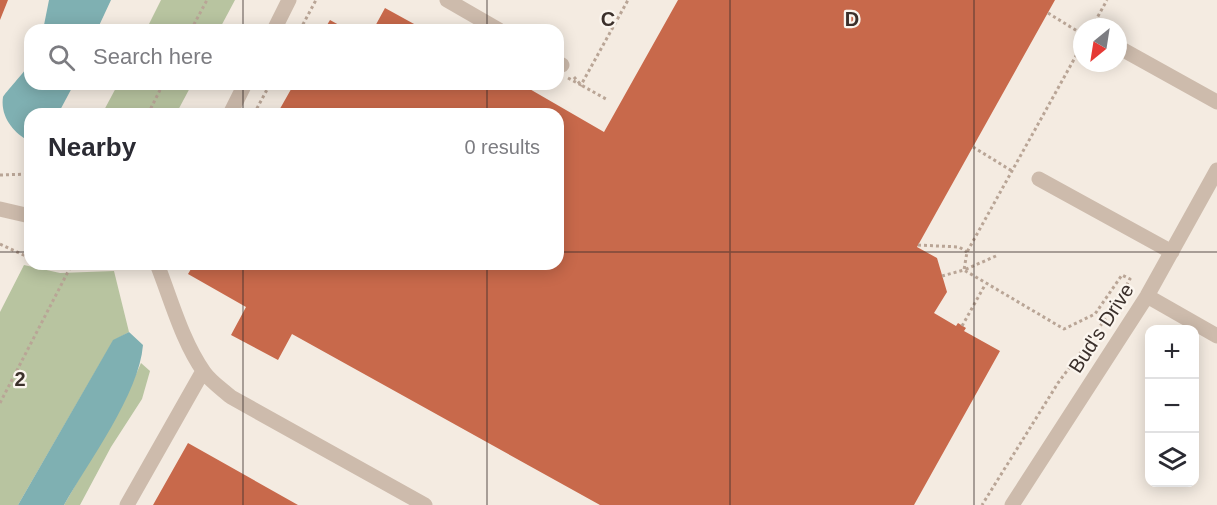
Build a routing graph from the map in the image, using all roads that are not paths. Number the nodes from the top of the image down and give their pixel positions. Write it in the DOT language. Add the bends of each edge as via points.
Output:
graph roads {
  1 [pos="289,0"];
  2 [pos="447,0"];
  3 [pos="277,24"];
  4 [pos="489,24"];
  5 [pos="1127,52"];
  6 [pos="242,90"];
  7 [pos="1217,102"];
  8 [pos="233,108"];
  9 [pos="1217,170"];
  10 [pos="1039,179"];
  11 [pos="0,209"];
  12 [pos="24,215"];
  13 [pos="1172,252"];
  14 [pos="159,270"];
  15 [pos="1147,296"];
  16 [pos="1217,336"];
  17 [pos="203,371"];
  18 [pos="127,505"];
  19 [pos="425,505"];
  20 [pos="1012,505"];
  1 -- 3 [label="street"];
  2 -- 4 [label="street"];
  5 -- 7 [label="street"];
  6 -- 8 [label="street"];
  9 -- 13 [label="street, Bud's Drive"];
  10 -- 13 [label="street"];
  11 -- 12 [label="street"];
  13 -- 15 [label="street, Bud's Drive"];
  14 -- 17 [label="street"];
  15 -- 16 [label="street"];
  15 -- 20 [label="street, Bud's Drive"];
  17 -- 18 [label="street"];
  17 -- 19 [label="street" via="231,397"];
}
